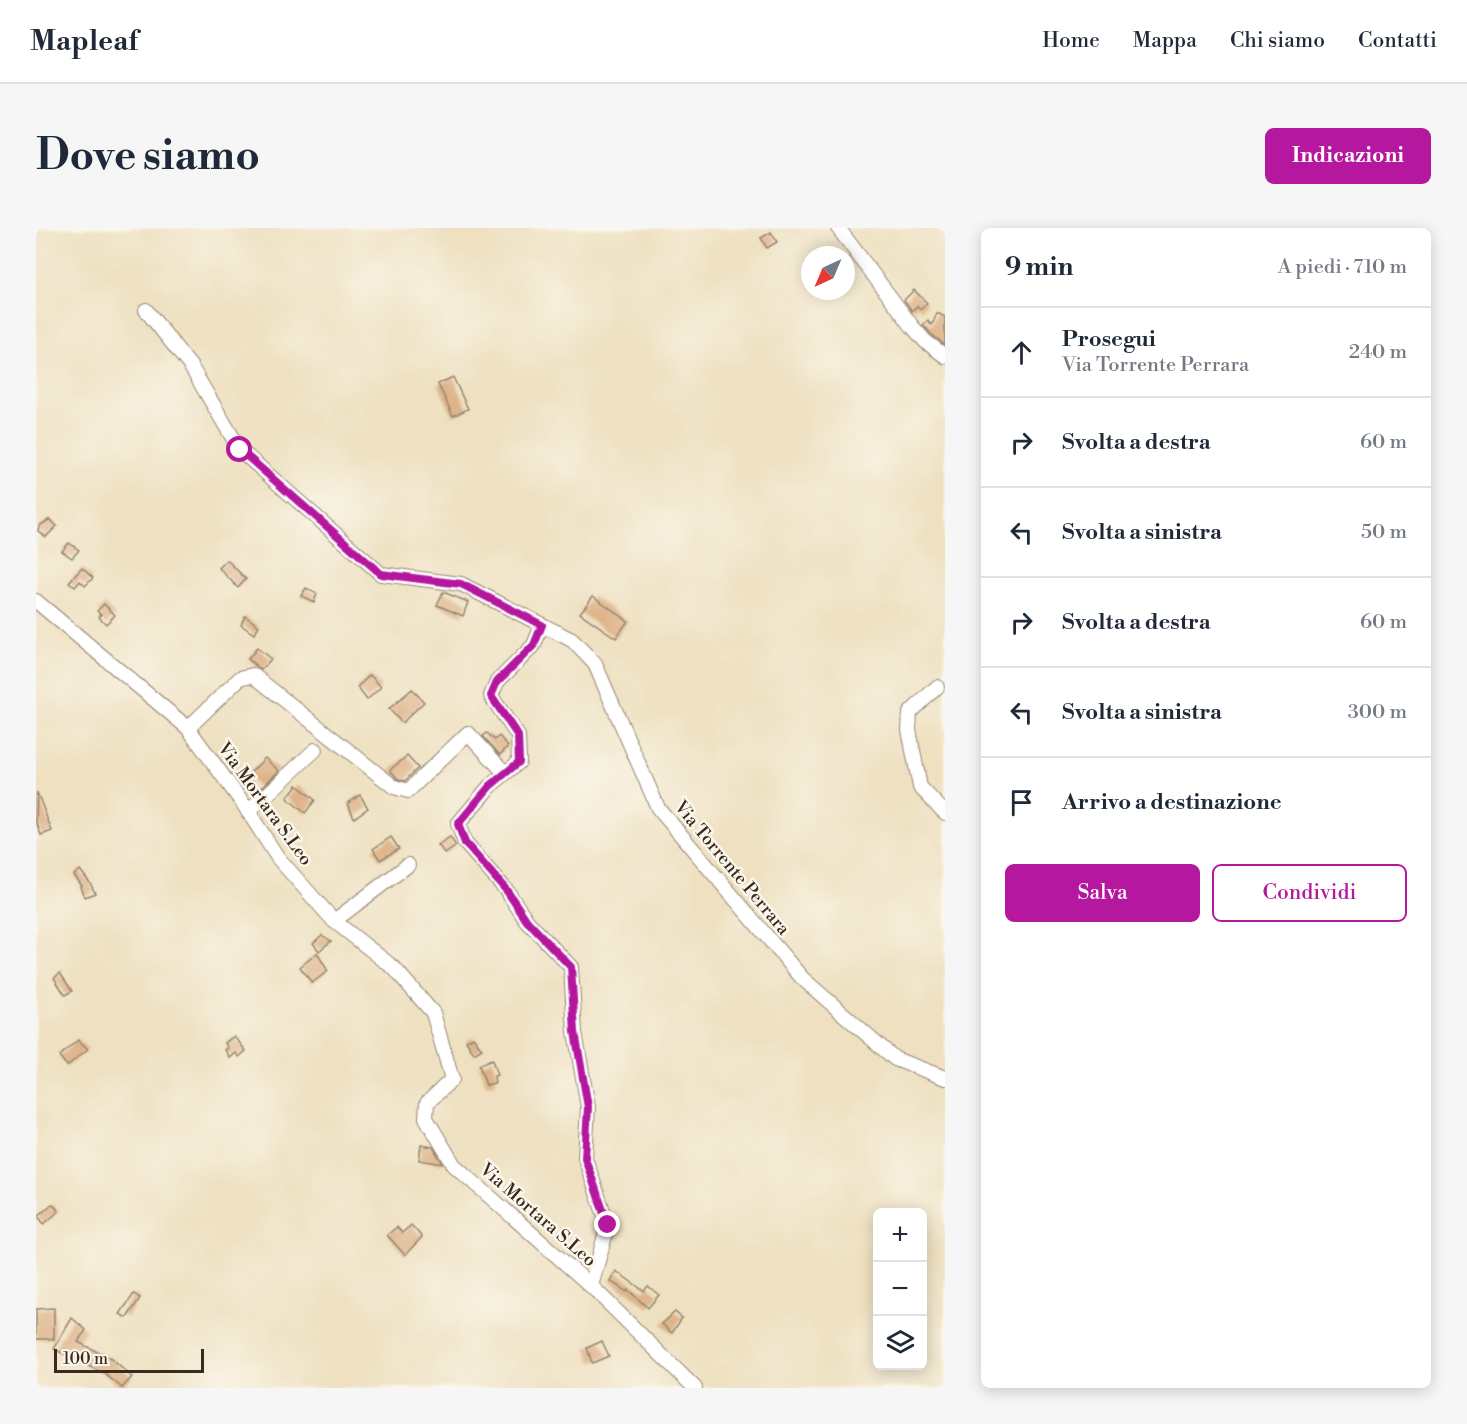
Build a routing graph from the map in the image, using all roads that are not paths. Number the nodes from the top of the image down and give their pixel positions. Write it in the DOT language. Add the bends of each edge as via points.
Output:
graph roads {
  1 [pos="838,228"];
  2 [pos="146,310"];
  3 [pos="945,356"];
  4 [pos="36,601"];
  5 [pos="542,625"];
  6 [pos="937,687"];
  7 [pos="188,728"];
  8 [pos="315,750"];
  9 [pos="505,773"];
  10 [pos="248,812"];
  11 [pos="945,813"];
  12 [pos="408,865"];
  13 [pos="334,921"];
  14 [pos="945,1078"];
  15 [pos="591,1286"];
  16 [pos="695,1388"];
  1 -- 3 [label="street" via="912,326"];
  2 -- 5 [label="street, Via Torrente Perrara" via="191,368 240,450 381,574 461,584"];
  4 -- 7 [label="street, Via Mortara S.Leo"];
  5 -- 9 [label="street" via="534,645 497,682 491,696 518,736 519,762"];
  5 -- 14 [label="street, Via Torrente Perrara" via="572,640 595,664 658,808 802,978 895,1059"];
  6 -- 11 [label="street" via="910,713 909,730 920,787"];
  7 -- 9 [label="street" via="240,678 253,675 394,787 408,791 468,733"];
  7 -- 10 [label="street, Via Mortara S.Leo"];
  8 -- 10 [label="street"];
  9 -- 15 [label="street" via="458,824 465,843 507,891 527,921 571,967 575,1032 588,1107 585,1158 608,1225"];
  10 -- 13 [label="street, Via Mortara S.Leo" via="278,858"];
  12 -- 13 [label="street"];
  13 -- 15 [label="street, Via Mortara S.Leo" via="394,968 433,1012 452,1079 427,1103 426,1118 454,1165"];
  15 -- 16 [label="street, Via Mortara S.Leo"];
}
